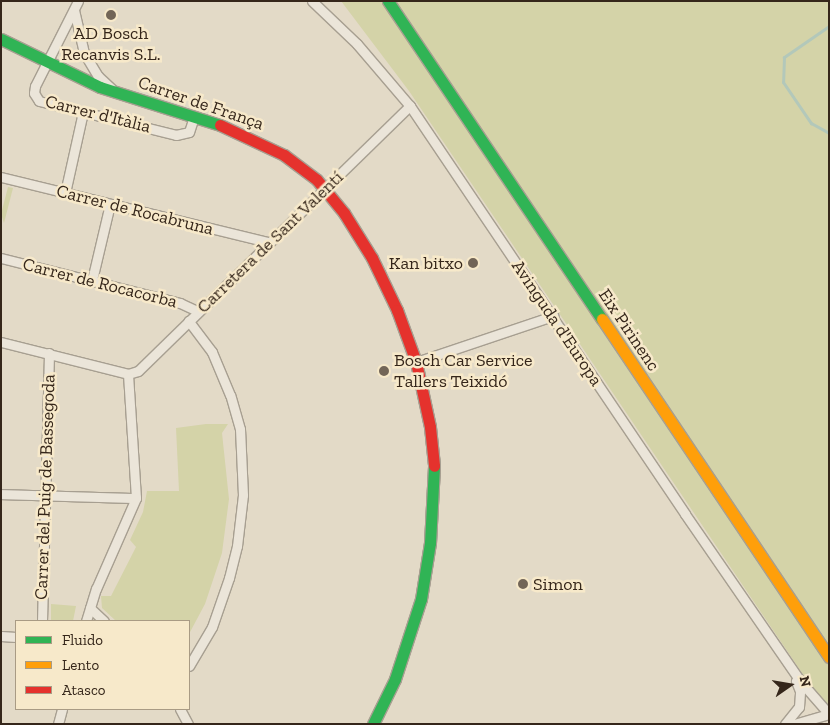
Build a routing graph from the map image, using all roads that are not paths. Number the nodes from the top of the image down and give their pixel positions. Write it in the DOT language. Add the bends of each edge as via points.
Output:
graph roads {
  1 [pos="312,1"];
  2 [pos="384,1"];
  3 [pos="388,1"];
  4 [pos="76,5"];
  5 [pos="401,22"];
  6 [pos="1,39"];
  7 [pos="47,62"];
  8 [pos="117,93"];
  9 [pos="410,106"];
  10 [pos="83,112"];
  11 [pos="194,117"];
  12 [pos="1,177"];
  13 [pos="325,189"];
  14 [pos="65,193"];
  15 [pos="110,204"];
  16 [pos="268,242"];
  17 [pos="1,258"];
  18 [pos="92,280"];
  19 [pos="197,311"];
  20 [pos="553,316"];
  21 [pos="189,321"];
  22 [pos="1,342"];
  23 [pos="49,353"];
  24 [pos="416,362"];
  25 [pos="128,374"];
  26 [pos="1,494"];
  27 [pos="45,495"];
  28 [pos="136,498"];
  29 [pos="90,608"];
  30 [pos="42,620"];
  31 [pos="86,620"];
  32 [pos="103,620"];
  33 [pos="1,636"];
  34 [pos="15,637"];
  35 [pos="829,657"];
  36 [pos="785,658"];
  37 [pos="190,664"];
  38 [pos="62,710"];
  39 [pos="181,710"];
  40 [pos="829,714"];
  41 [pos="58,724"];
  42 [pos="188,724"];
  43 [pos="373,724"];
  44 [pos="785,724"];
  45 [pos="794,724"];
  1 -- 9 [label="street, Avinguda d'Europa" via="357,44"];
  2 -- 5 [label="street, Eix Pirinenc"];
  3 -- 5 [label="street, Eix Pirinenc"];
  4 -- 7 [label="street, Carrer d'Itàlia"];
  4 -- 8 [label="street" via="87,60 98,76"];
  5 -- 35 [label="street, Eix Pirinenc"];
  6 -- 7 [label="street, Carrer de França"];
  7 -- 8 [label="street, Carrer de França"];
  7 -- 10 [label="street, Carrer d'Itàlia" via="35,86 37,98"];
  8 -- 11 [label="street, Carrer de França"];
  9 -- 13 [label="street, Carretera de Sant Valentí"];
  9 -- 20 [label="street, Avinguda d'Europa"];
  10 -- 11 [label="street, Carrer d'Itàlia" via="180,135 190,132"];
  10 -- 14 [label="street"];
  11 -- 13 [label="street, Carrer de França" via="262,142 284,154"];
  12 -- 14 [label="street, Carrer de Rocabruna"];
  13 -- 16 [label="street, Carretera de Sant Valentí"];
  13 -- 24 [label="street, Carrer de França" via="372,258 398,310"];
  14 -- 15 [label="street, Carrer de Rocabruna"];
  15 -- 16 [label="street, Carrer de Rocabruna"];
  15 -- 18 [label="street"];
  16 -- 19 [label="street, Carretera de Sant Valentí"];
  17 -- 18 [label="street, Carrer de Rocacorba"];
  18 -- 19 [label="street, Carrer de Rocacorba" via="180,303"];
  19 -- 21 [label="street, Carretera de Sant Valentí"];
  20 -- 24 [label="street"];
  20 -- 36 [label="street, Avinguda d'Europa"];
  21 -- 25 [label="street, Carretera de Sant Valentí" via="138,370"];
  21 -- 37 [label="street" via="212,352 230,395 240,429 243,495 242,520 231,570 212,627"];
  22 -- 23 [label="street"];
  23 -- 25 [label="street"];
  23 -- 27 [label="street, Carrer del Puig de Bassegoda"];
  24 -- 43 [label="street, Carrer de França" via="430,427 434,468 430,544 413,630"];
  25 -- 28 [label="street"];
  26 -- 27 [label="street"];
  27 -- 28 [label="street"];
  27 -- 30 [label="street, Carrer del Puig de Bassegoda"];
  28 -- 29 [label="street"];
  29 -- 31 [label="street"];
  29 -- 32 [label="street"];
  33 -- 34 [label="street"];
  36 -- 40 [label="street, Avinguda d'Europa"];
  36 -- 44 [label="street, Avinguda d'Europa" via="801,699 796,714"];
  38 -- 41 [label="street"];
  39 -- 42 [label="street"];
  40 -- 45 [label="street"];
}
